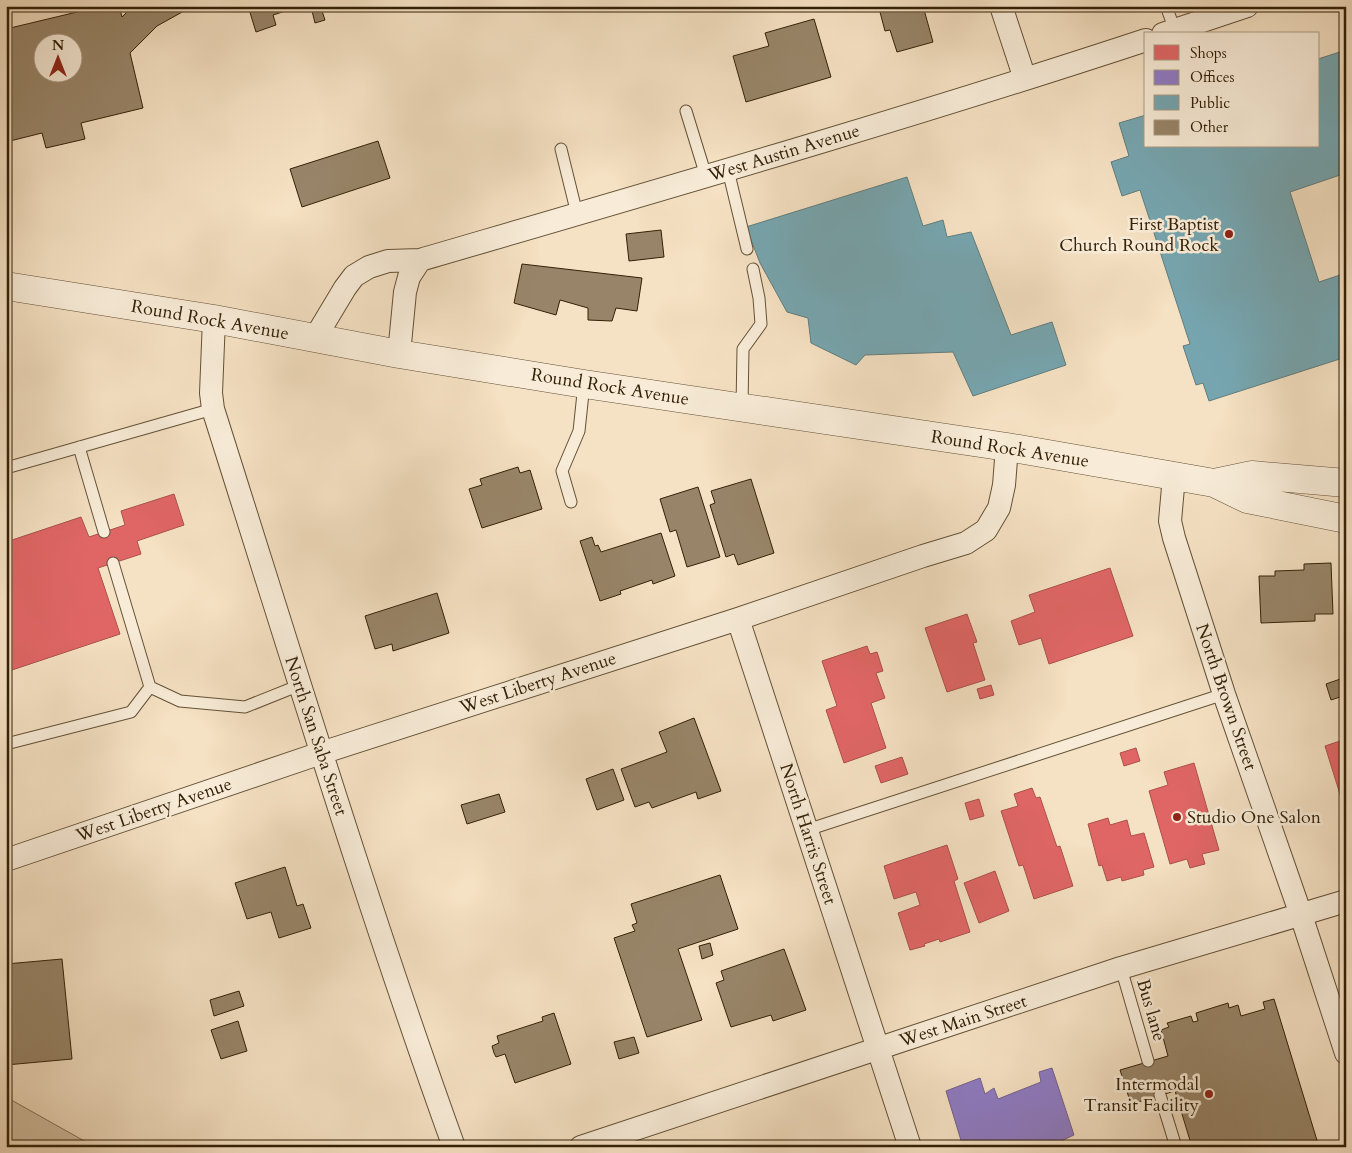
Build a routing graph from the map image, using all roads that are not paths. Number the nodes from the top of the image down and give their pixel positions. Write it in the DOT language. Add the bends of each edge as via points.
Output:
graph roads {
  1 [pos="1001,6"];
  2 [pos="1166,6"];
  3 [pos="1248,6"];
  4 [pos="1169,32"];
  5 [pos="1144,41"];
  6 [pos="1025,79"];
  7 [pos="686,112"];
  8 [pos="561,149"];
  9 [pos="728,170"];
  10 [pos="706,176"];
  11 [pos="578,214"];
  12 [pos="747,249"];
  13 [pos="420,260"];
  14 [pos="753,269"];
  15 [pos="6,286"];
  16 [pos="214,319"];
  17 [pos="316,338"];
  18 [pos="399,354"];
  19 [pos="584,384"];
  20 [pos="742,407"];
  21 [pos="213,409"];
  22 [pos="79,447"];
  23 [pos="1007,447"];
  24 [pos="6,468"];
  25 [pos="1174,476"];
  26 [pos="1214,483"];
  27 [pos="1346,483"];
  28 [pos="571,502"];
  29 [pos="1346,519"];
  30 [pos="104,532"];
  31 [pos="113,563"];
  32 [pos="738,619"];
  33 [pos="300,685"];
  34 [pos="150,688"];
  35 [pos="1224,694"];
  36 [pos="6,744"];
  37 [pos="321,752"];
  38 [pos="807,830"];
  39 [pos="6,860"];
  40 [pos="1346,901"];
  41 [pos="1301,915"];
  42 [pos="1121,968"];
  43 [pos="877,1049"];
  44 [pos="1346,1053"];
  45 [pos="1148,1062"];
  46 [pos="1160,1095"];
  47 [pos="454,1147"];
  48 [pos="581,1147"];
  49 [pos="910,1147"];
  50 [pos="1176,1147"];
  1 -- 6 [label="street"];
  2 -- 4 [label="lane"];
  3 -- 4 [label="street"];
  5 -- 6 [label="street, West Austin Avenue"];
  6 -- 9 [label="street, West Austin Avenue"];
  7 -- 10 [label="lane"];
  8 -- 11 [label="lane"];
  9 -- 10 [label="street, West Austin Avenue"];
  9 -- 12 [label="lane"];
  10 -- 11 [label="street, West Austin Avenue"];
  11 -- 13 [label="street, West Austin Avenue"];
  13 -- 17 [label="street, West Austin Avenue" via="388,261 354,276"];
  13 -- 18 [label="street" via="409,277 405,292"];
  14 -- 20 [label="lane" via="760,298 761,324 742,349"];
  15 -- 16 [label="street, Round Rock Avenue"];
  16 -- 17 [label="street, Round Rock Avenue"];
  16 -- 21 [label="street, North San Saba Street"];
  17 -- 18 [label="street, Round Rock Avenue"];
  18 -- 19 [label="street, Round Rock Avenue"];
  19 -- 20 [label="street, Round Rock Avenue"];
  19 -- 28 [label="lane" via="579,431 562,471"];
  20 -- 23 [label="street, Round Rock Avenue"];
  21 -- 22 [label="lane"];
  21 -- 33 [label="street, North San Saba Street"];
  22 -- 24 [label="lane"];
  22 -- 30 [label="lane"];
  23 -- 25 [label="street, Round Rock Avenue"];
  23 -- 32 [label="street, West Liberty Avenue" via="999,508 986,530 966,543"];
  25 -- 26 [label="street, Round Rock Avenue"];
  25 -- 35 [label="street, North Brown Street" via="1170,521"];
  26 -- 27 [label="street, Round Rock Avenue" via="1252,476"];
  26 -- 29 [label="street, Round Rock Avenue" via="1247,499"];
  31 -- 34 [label="lane"];
  32 -- 37 [label="street, West Liberty Avenue"];
  32 -- 38 [label="street, North Harris Street"];
  33 -- 34 [label="lane" via="245,707 180,701"];
  33 -- 37 [label="street, North San Saba Street"];
  34 -- 36 [label="lane" via="131,712"];
  35 -- 38 [label="lane"];
  35 -- 41 [label="street, North Brown Street"];
  37 -- 39 [label="street, West Liberty Avenue"];
  37 -- 47 [label="street, North San Saba Street" via="414,1037"];
  38 -- 43 [label="street, North Harris Street"];
  40 -- 41 [label="street, West Main Street"];
  41 -- 42 [label="street, West Main Street"];
  41 -- 44 [label="street, North Brown Street"];
  42 -- 43 [label="street, West Main Street"];
  42 -- 45 [label="lane, Bus lane"];
  43 -- 48 [label="street, West Main Street"];
  43 -- 49 [label="street, North Harris Street"];
  46 -- 50 [label="lane"];
}
